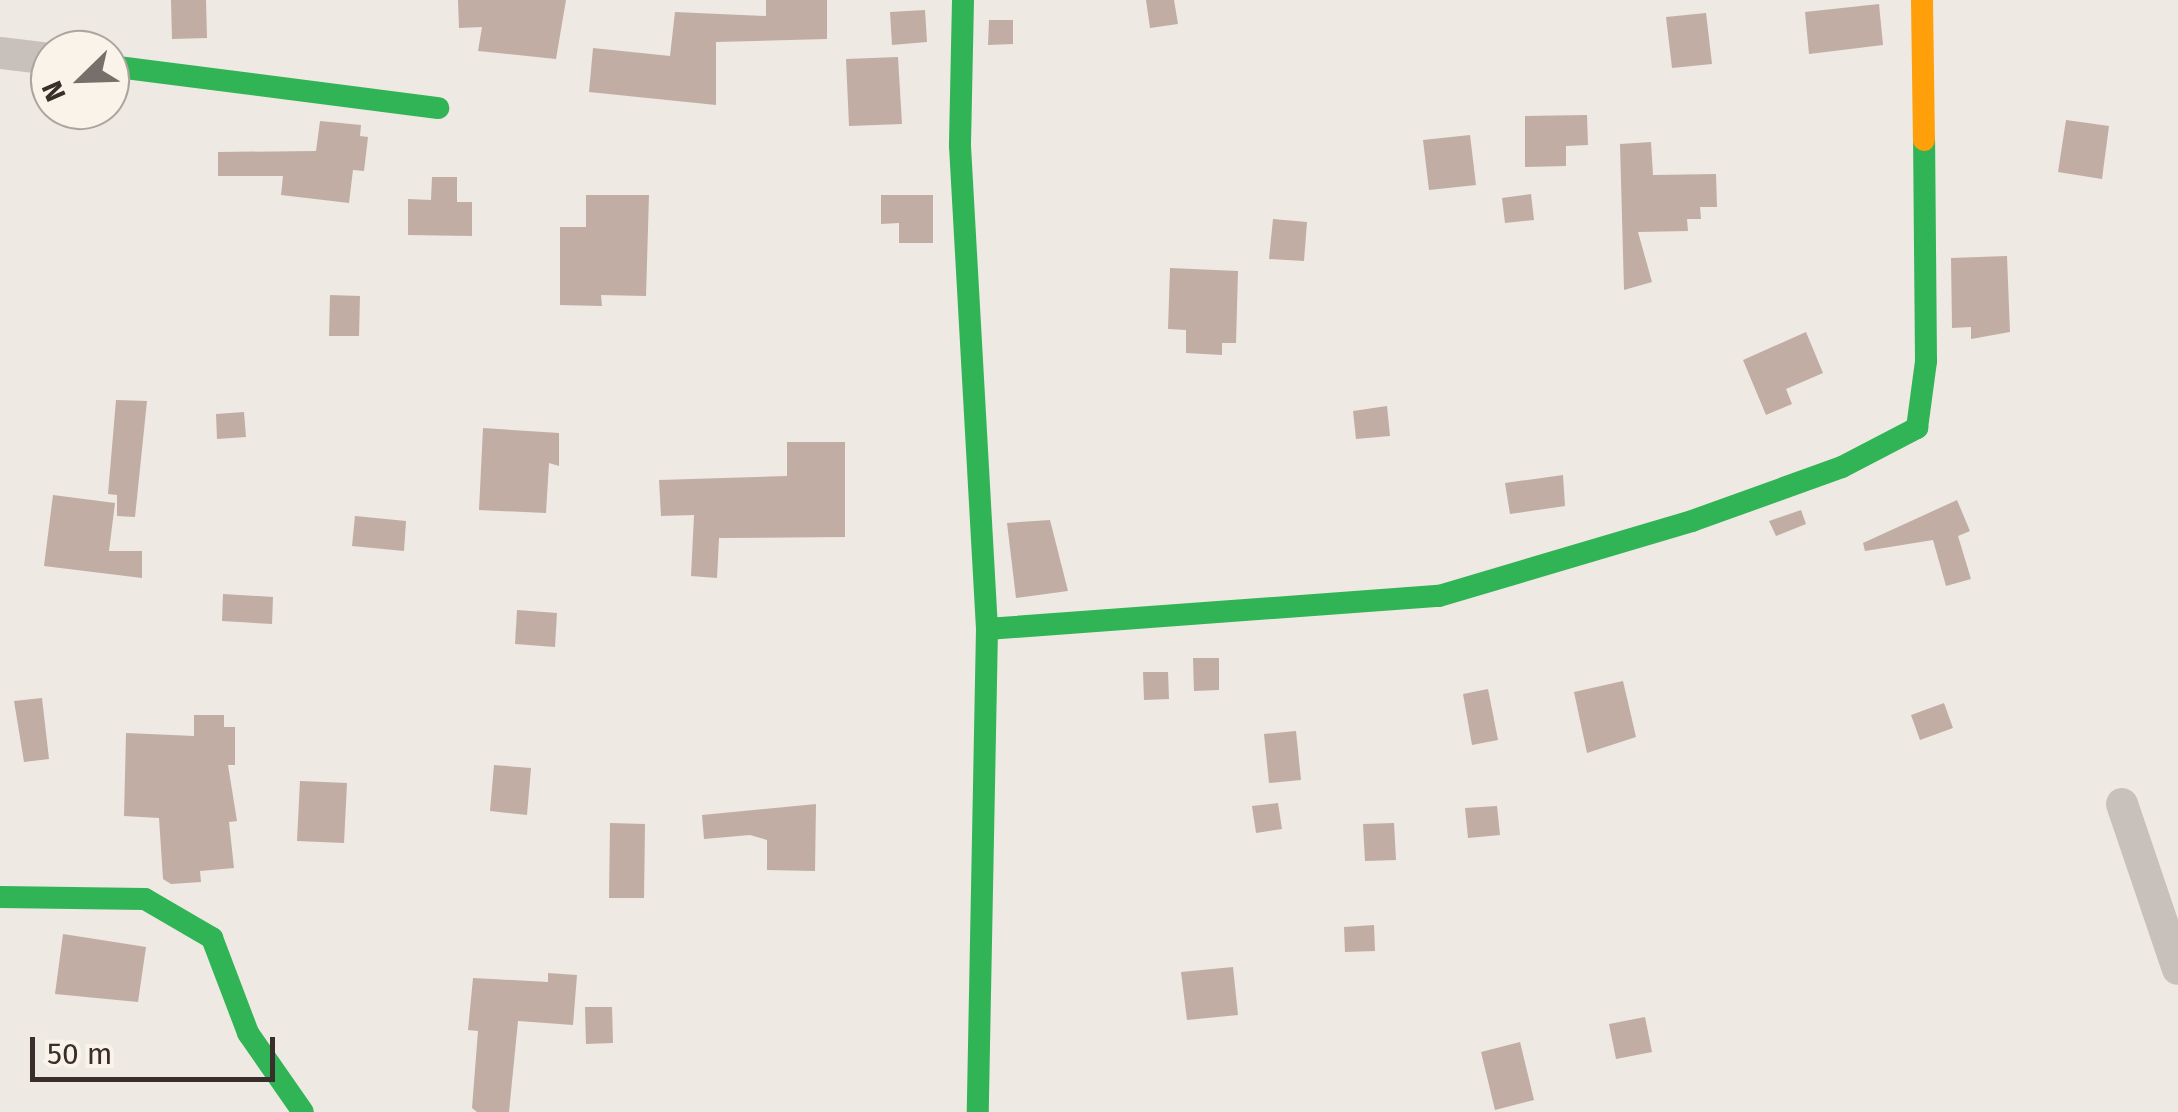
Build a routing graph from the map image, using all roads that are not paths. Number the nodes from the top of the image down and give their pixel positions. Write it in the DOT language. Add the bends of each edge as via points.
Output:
graph roads {
  1 [pos="963,0"];
  2 [pos="1922,0"];
  3 [pos="0,53"];
  4 [pos="30,57"];
  5 [pos="130,69"];
  6 [pos="438,108"];
  7 [pos="987,629"];
  8 [pos="2122,804"];
  9 [pos="0,898"];
  10 [pos="2178,970"];
  11 [pos="302,1112"];
  12 [pos="978,1112"];
  1 -- 7 [label="street" via="960,146"];
  2 -- 7 [label="street" via="1926,361 1917,428 1842,466 1692,521 1440,596"];
  3 -- 4 [label="street"];
  5 -- 6 [label="street"];
  7 -- 12 [label="street"];
  8 -- 10 [label="street"];
  9 -- 11 [label="street" via="90,904 145,899 212,938 248,1033"];
}
